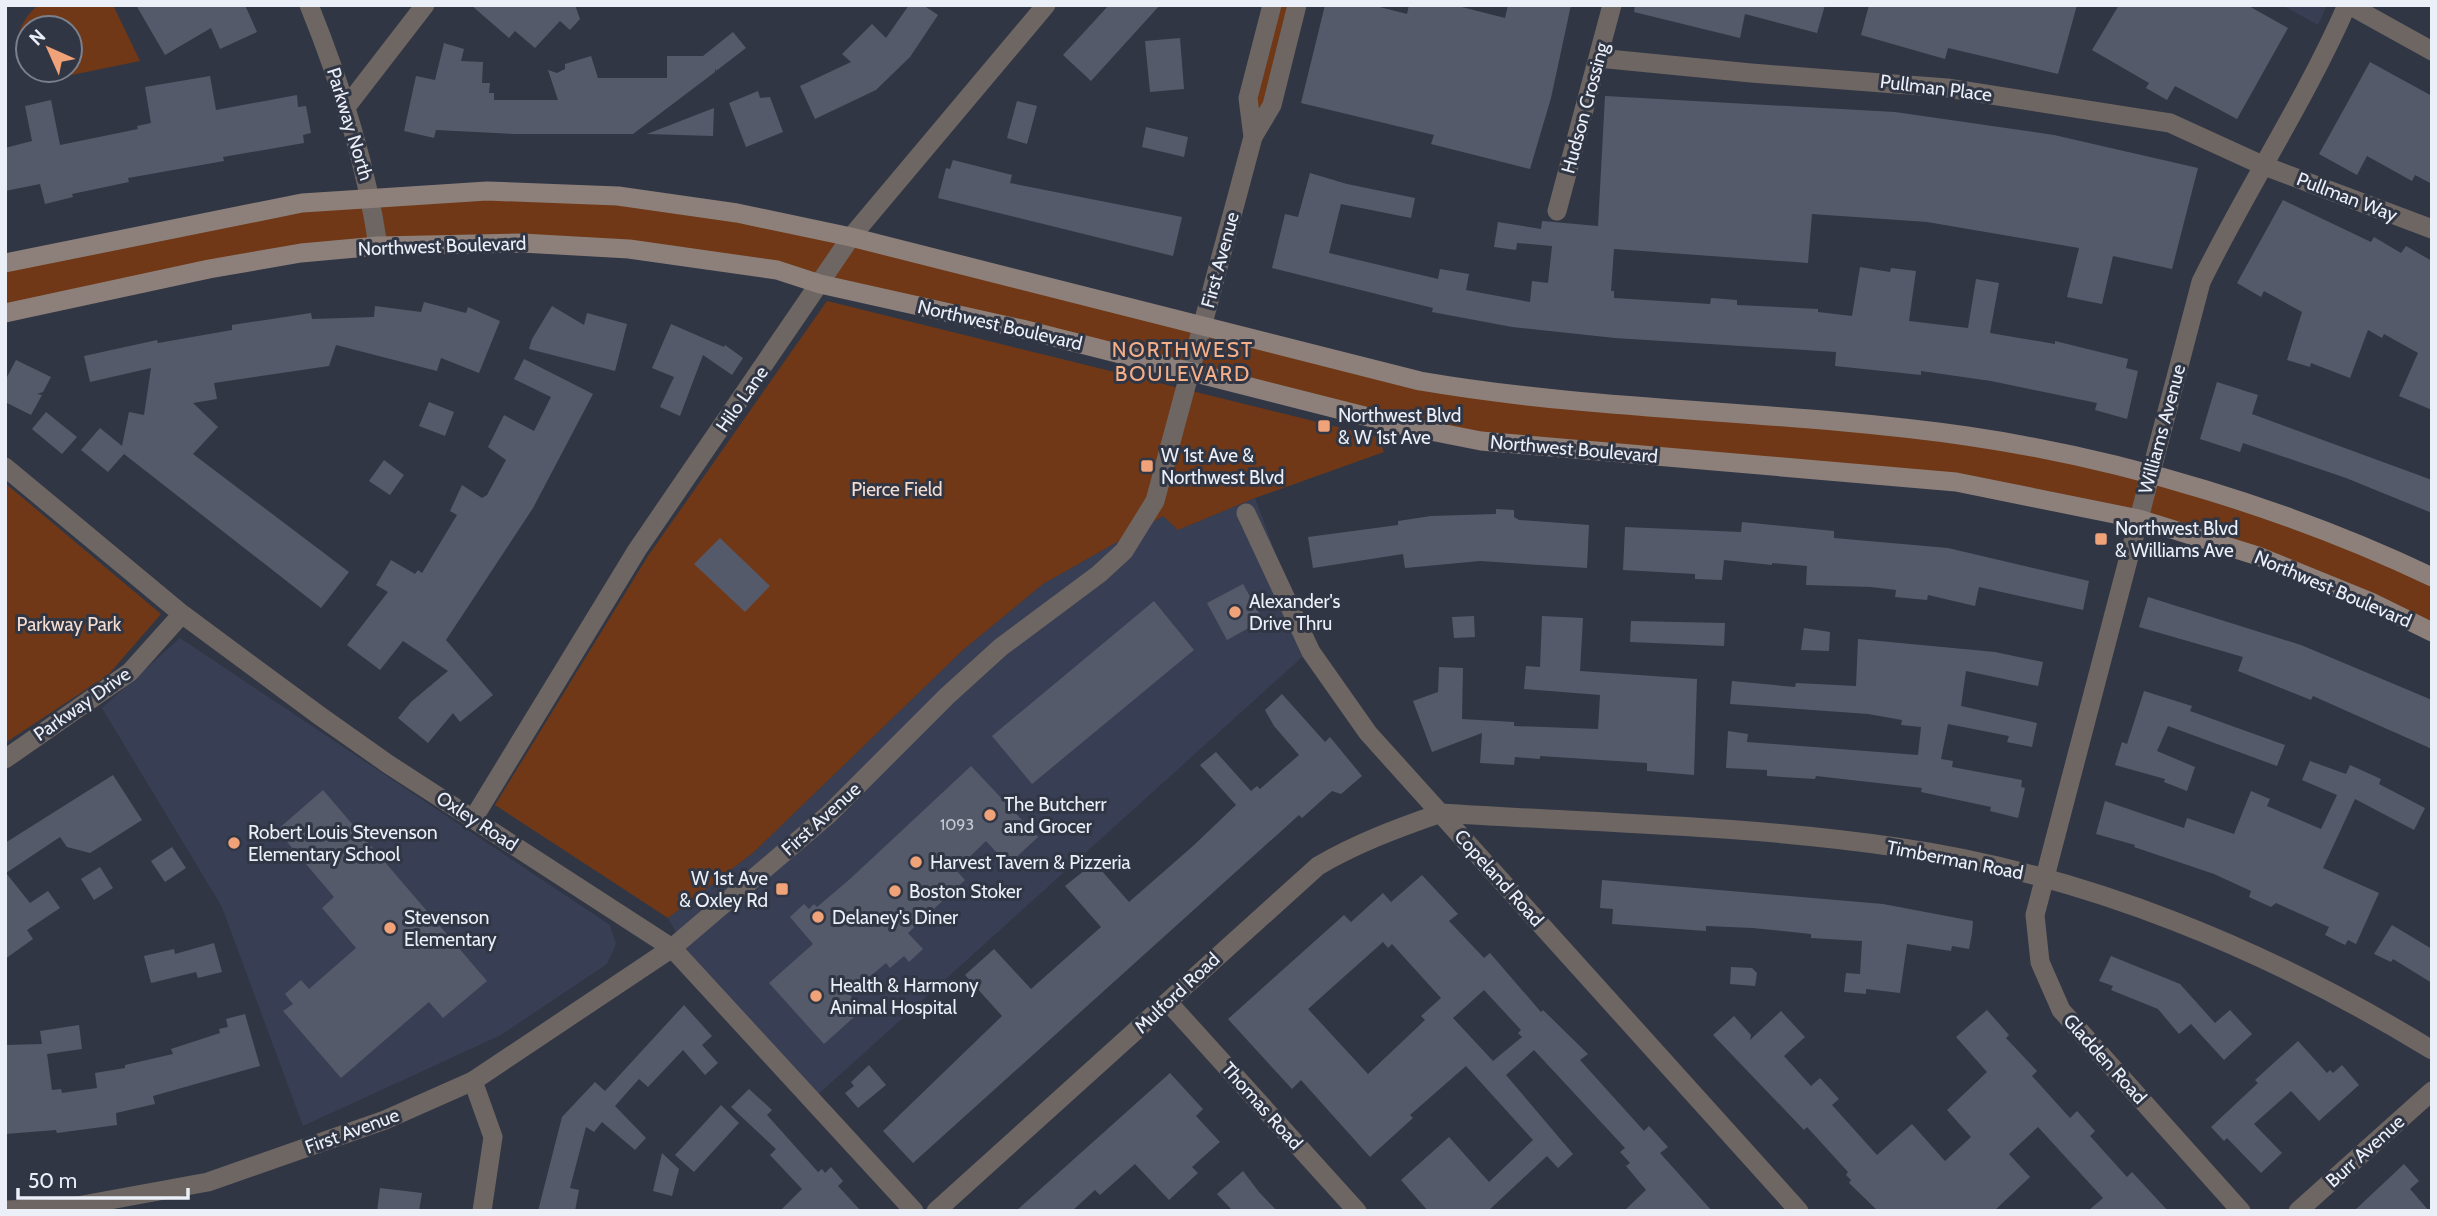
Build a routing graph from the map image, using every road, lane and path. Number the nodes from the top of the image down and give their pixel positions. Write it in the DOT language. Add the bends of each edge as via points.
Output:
graph roads {
  1 [pos="309,5"];
  2 [pos="425,5"];
  3 [pos="1046,5"];
  4 [pos="1272,5"];
  5 [pos="1297,5"];
  6 [pos="1612,5"];
  7 [pos="2348,5"];
  8 [pos="2432,51"];
  9 [pos="1598,58"];
  10 [pos="347,106"];
  11 [pos="1253,137"];
  12 [pos="2262,165"];
  13 [pos="371,196"];
  14 [pos="1557,211"];
  15 [pos="2432,229"];
  16 [pos="851,237"];
  17 [pos="378,246"];
  18 [pos="5,264"];
  19 [pos="820,284"];
  20 [pos="5,313"];
  21 [pos="1202,327"];
  22 [pos="1191,372"];
  23 [pos="5,467"];
  24 [pos="2150,474"];
  25 [pos="1246,513"];
  26 [pos="2138,519"];
  27 [pos="2432,577"];
  28 [pos="182,614"];
  29 [pos="2432,632"];
  30 [pos="5,759"];
  31 [pos="1441,813"];
  32 [pos="473,819"];
  33 [pos="2043,878"];
  34 [pos="673,947"];
  35 [pos="1168,1002"];
  36 [pos="2432,1050"];
  37 [pos="473,1081"];
  38 [pos="2432,1091"];
  39 [pos="5,1210"];
  40 [pos="482,1211"];
  41 [pos="914,1211"];
  42 [pos="936,1211"];
  43 [pos="1357,1211"];
  44 [pos="1799,1211"];
  45 [pos="2241,1211"];
  46 [pos="2298,1211"];
  1 -- 10 [label="street, Parkway North"];
  2 -- 10 [label="street"];
  3 -- 16 [label="street, Hilo Lane"];
  4 -- 11 [label="street, First Avenue" via="1248,98"];
  5 -- 11 [label="street, First Avenue" via="1272,105"];
  6 -- 9 [label="street, Hudson Crossing"];
  7 -- 8 [label="street"];
  7 -- 12 [label="street, Williams Avenue" via="2322,62"];
  9 -- 12 [label="street, Pullman Place" via="1947,88 2110,111 2170,123"];
  9 -- 14 [label="street, Hudson Crossing"];
  10 -- 13 [label="street, Parkway North"];
  11 -- 21 [label="street, First Avenue"];
  12 -- 15 [label="street, Pullman Way"];
  12 -- 24 [label="street, Williams Avenue" via="2201,282"];
  13 -- 16 [label="main road" via="487,191 618,196 737,213"];
  13 -- 17 [label="street, Parkway North"];
  13 -- 18 [label="main road" via="302,203"];
  16 -- 19 [label="street, Hilo Lane"];
  16 -- 21 [label="main road"];
  17 -- 19 [label="main road, Northwest Boulevard" via="522,243 629,248 777,270"];
  17 -- 20 [label="main road, Northwest Boulevard" via="209,269"];
  19 -- 22 [label="main road, Northwest Boulevard"];
  19 -- 32 [label="street, Hilo Lane" via="636,550"];
  21 -- 22 [label="street, First Avenue"];
  21 -- 24 [label="main road" via="1472,390 1968,436"];
  22 -- 26 [label="main road, Northwest Boulevard" via="1481,441 1956,482"];
  22 -- 34 [label="street, First Avenue" via="1154,501 1124,551 992,656 829,814"];
  23 -- 28 [label="street, Oxley Road"];
  24 -- 26 [label="street, Williams Avenue"];
  24 -- 27 [label="main road" via="2337,538"];
  25 -- 31 [label="street, Copeland Road" via="1311,652 1368,733"];
  26 -- 29 [label="main road, Northwest Boulevard" via="2258,556"];
  26 -- 33 [label="street, Williams Avenue"];
  28 -- 30 [label="street, Parkway Drive" via="130,672"];
  28 -- 32 [label="street, Oxley Road" via="328,722"];
  31 -- 33 [label="street, Timberman Road" via="1797,836 1896,847"];
  31 -- 35 [label="street, Mulford Road" via="1345,850 1318,866"];
  31 -- 44 [label="street, Copeland Road"];
  32 -- 34 [label="street, Oxley Road"];
  33 -- 36 [label="street, Timberman Road" via="2218,937 2357,1004"];
  33 -- 45 [label="street, Gladden Road" via="2035,932 2040,962 2061,1010"];
  34 -- 37 [label="street, First Avenue"];
  34 -- 41 [label="street, Oxley Road"];
  35 -- 42 [label="street, Mulford Road"];
  35 -- 43 [label="street, Thomas Road"];
  37 -- 39 [label="street, First Avenue" via="385,1120 208,1182 66,1208"];
  37 -- 40 [label="street" via="493,1137"];
  38 -- 46 [label="street, Burr Avenue"];
}
